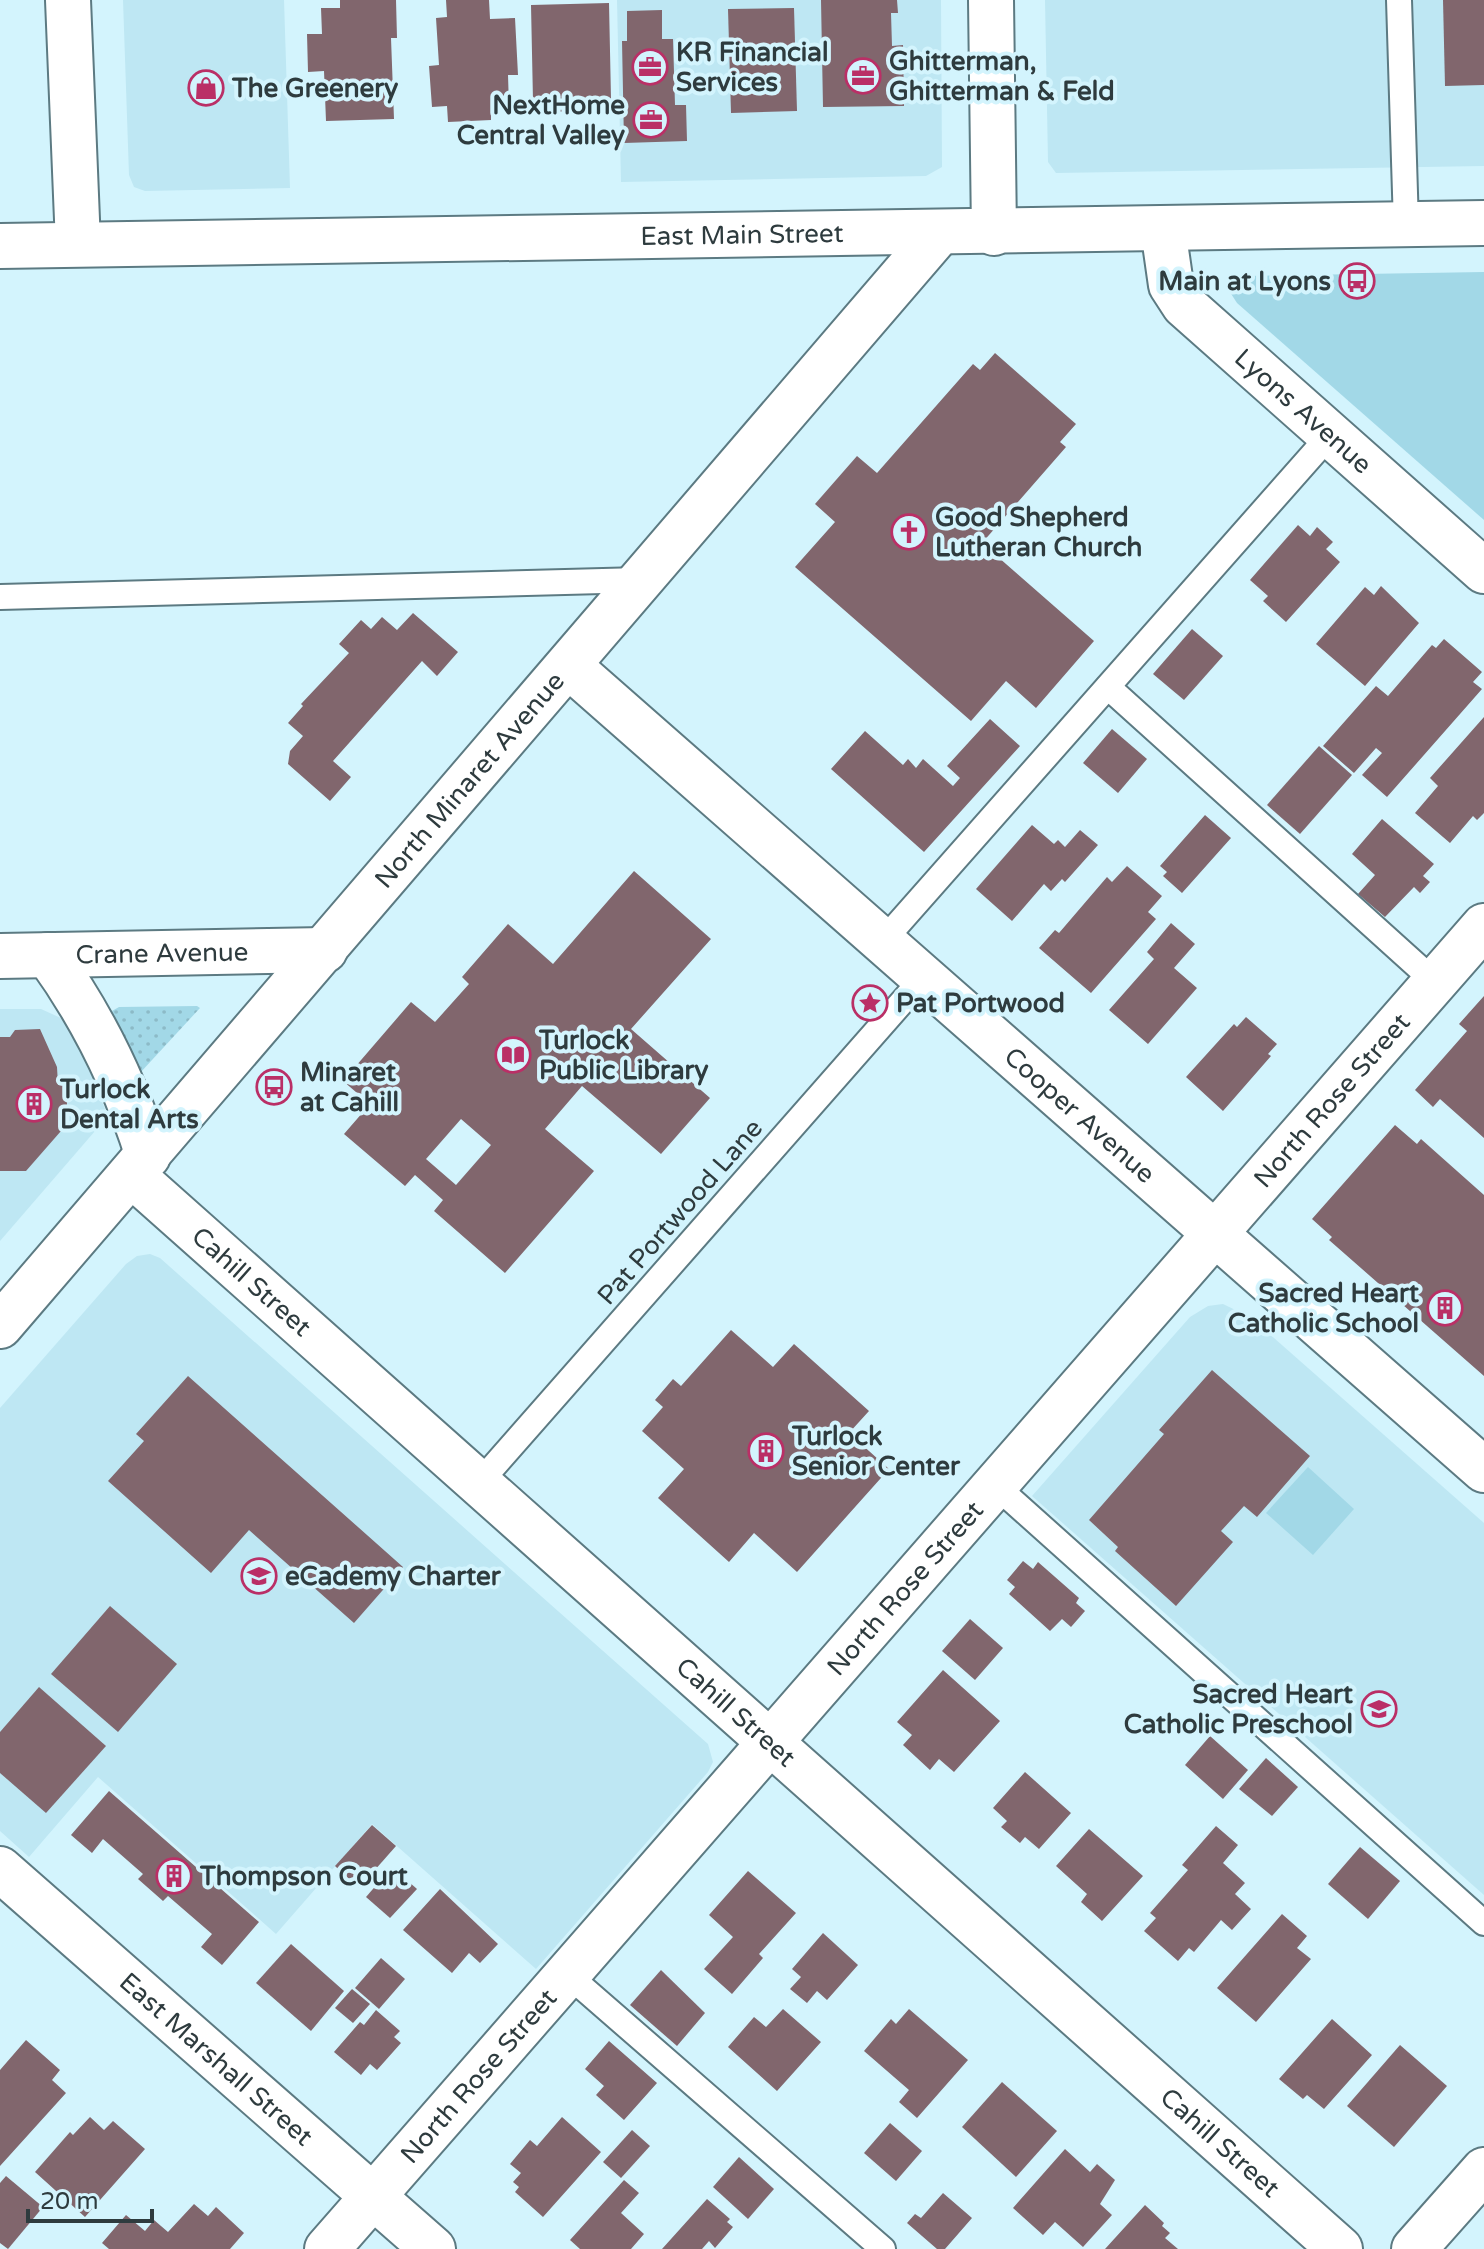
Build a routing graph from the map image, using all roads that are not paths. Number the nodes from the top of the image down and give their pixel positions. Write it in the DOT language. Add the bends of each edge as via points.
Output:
graph roads {
  1 [pos="68,0"];
  2 [pos="991,0"];
  3 [pos="1399,0"];
  4 [pos="1484,223"];
  5 [pos="1406,225"];
  6 [pos="1163,229"];
  7 [pos="939,233"];
  8 [pos="994,233"];
  9 [pos="78,244"];
  10 [pos="0,246"];
  11 [pos="1330,435"];
  12 [pos="1484,571"];
  13 [pos="642,580"];
  14 [pos="0,597"];
  15 [pos="569,666"];
  16 [pos="1108,687"];
  17 [pos="1484,926"];
  18 [pos="883,941"];
  19 [pos="325,950"];
  20 [pos="48,955"];
  21 [pos="0,956"];
  22 [pos="924,977"];
  23 [pos="1435,982"];
  24 [pos="140,1165"];
  25 [pos="1215,1233"];
  26 [pos="4,1316"];
  27 [pos="1484,1470"];
  28 [pos="479,1483"];
  29 [pos="995,1485"];
  30 [pos="771,1741"];
  31 [pos="1,1873"];
  32 [pos="1484,1923"];
  33 [pos="567,1974"];
  34 [pos="1484,2170"];
  35 [pos="374,2196"];
  36 [pos="327,2249"];
  37 [pos="433,2249"];
  38 [pos="883,2249"];
  39 [pos="1340,2249"];
  40 [pos="1414,2249"];
  1 -- 9 [label="street"];
  2 -- 8 [label="street"];
  3 -- 5 [label="lane"];
  4 -- 5 [label="street, East Main Street"];
  5 -- 6 [label="street, East Main Street"];
  6 -- 8 [label="street, East Main Street"];
  6 -- 11 [label="street, Lyons Avenue" via="1168,276 1179,300"];
  7 -- 8 [label="street, East Main Street"];
  7 -- 9 [label="street, East Main Street"];
  7 -- 13 [label="street, North Minaret Avenue"];
  9 -- 10 [label="street, East Main Street"];
  11 -- 12 [label="street, Lyons Avenue"];
  11 -- 16 [label="lane"];
  13 -- 14 [label="lane"];
  13 -- 15 [label="street, North Minaret Avenue"];
  15 -- 18 [label="street, Cooper Avenue"];
  15 -- 19 [label="street, North Minaret Avenue"];
  16 -- 18 [label="lane"];
  16 -- 23 [label="lane"];
  17 -- 23 [label="street, North Rose Street"];
  18 -- 22 [label="street, Cooper Avenue"];
  19 -- 20 [label="street, Crane Avenue"];
  19 -- 24 [label="street, North Minaret Avenue"];
  20 -- 21 [label="street, Crane Avenue"];
  20 -- 24 [label="street" via="93,1022 126,1091"];
  22 -- 25 [label="street, Cooper Avenue"];
  22 -- 28 [label="lane, Pat Portwood Lane"];
  23 -- 25 [label="street, North Rose Street"];
  24 -- 26 [label="street, North Minaret Avenue"];
  24 -- 28 [label="street, Cahill Street"];
  25 -- 27 [label="street, Cooper Avenue"];
  25 -- 29 [label="street, North Rose Street"];
  28 -- 30 [label="street, Cahill Street"];
  29 -- 30 [label="street, North Rose Street"];
  29 -- 32 [label="lane"];
  30 -- 33 [label="street, North Rose Street"];
  30 -- 39 [label="street, Cahill Street"];
  31 -- 35 [label="street, East Marshall Street"];
  33 -- 35 [label="street, North Rose Street"];
  33 -- 38 [label="lane"];
  34 -- 40 [label="street"];
  35 -- 36 [label="street, North Rose Street"];
  35 -- 37 [label="street, East Marshall Street"];
}
